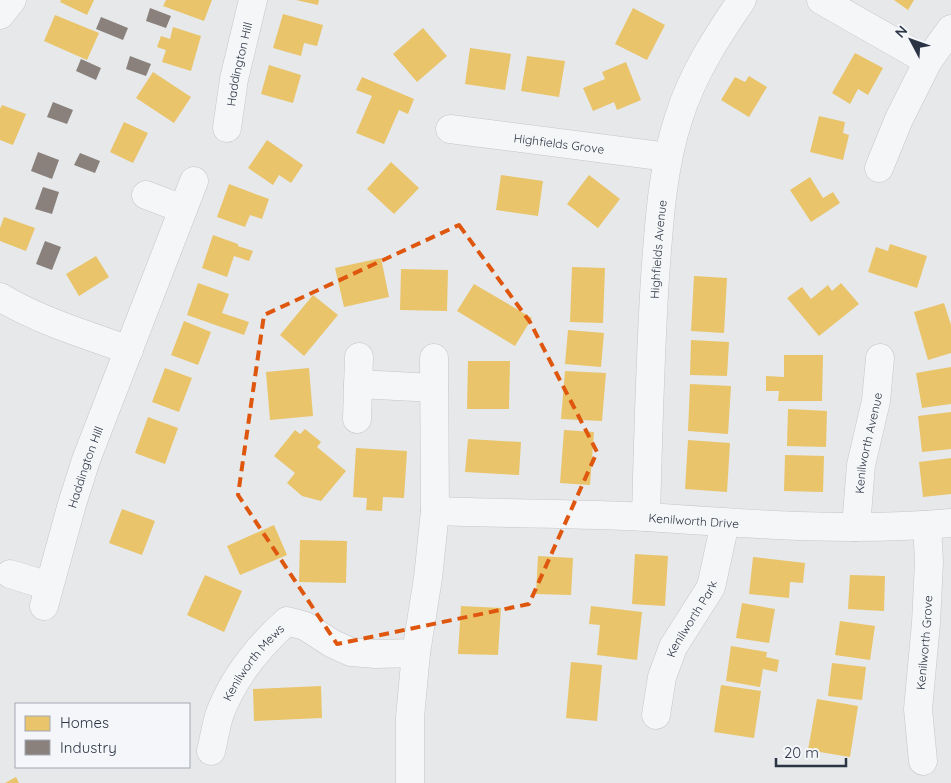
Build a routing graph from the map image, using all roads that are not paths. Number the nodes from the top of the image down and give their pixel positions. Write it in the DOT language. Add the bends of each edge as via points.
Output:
graph roads {
  1 [pos="12,0"];
  2 [pos="253,0"];
  3 [pos="742,0"];
  4 [pos="821,0"];
  5 [pos="0,15"];
  6 [pos="951,29"];
  7 [pos="928,61"];
  8 [pos="227,128"];
  9 [pos="450,129"];
  10 [pos="668,157"];
  11 [pos="879,168"];
  12 [pos="194,181"];
  13 [pos="146,195"];
  14 [pos="183,209"];
  15 [pos="0,297"];
  16 [pos="129,350"];
  17 [pos="359,357"];
  18 [pos="434,358"];
  19 [pos="880,358"];
  20 [pos="358,384"];
  21 [pos="434,388"];
  22 [pos="357,419"];
  23 [pos="435,511"];
  24 [pos="646,517"];
  25 [pos="725,523"];
  26 [pos="939,524"];
  27 [pos="856,528"];
  28 [pos="10,574"];
  29 [pos="416,653"];
  30 [pos="656,715"];
  31 [pos="211,751"];
  32 [pos="922,761"];
  33 [pos="410,783"];
  1 -- 5 [label="street"];
  2 -- 8 [label="street, Haddington Hill" via="234,78"];
  3 -- 10 [label="street, Highfields Avenue" via="697,73 679,116"];
  4 -- 7 [label="street"];
  6 -- 7 [label="street"];
  7 -- 11 [label="street" via="898,119"];
  9 -- 10 [label="street, Highfields Grove"];
  10 -- 24 [label="street, Highfields Avenue" via="661,206 650,357"];
  12 -- 14 [label="street, Haddington Hill"];
  13 -- 14 [label="street"];
  14 -- 16 [label="street, Haddington Hill"];
  15 -- 16 [label="street" via="53,324"];
  16 -- 28 [label="street, Haddington Hill" via="86,460 46,596"];
  17 -- 20 [label="street"];
  18 -- 21 [label="street"];
  19 -- 27 [label="street, Kenilworth Avenue" via="876,401 861,465"];
  20 -- 21 [label="street"];
  20 -- 22 [label="street"];
  21 -- 23 [label="street"];
  23 -- 24 [label="street, Kenilworth Drive"];
  23 -- 29 [label="street"];
  24 -- 25 [label="street, Kenilworth Drive"];
  25 -- 27 [label="street, Kenilworth Drive"];
  25 -- 30 [label="street, Kenilworth Park" via="711,587 673,647 662,677"];
  26 -- 27 [label="street, Kenilworth Drive"];
  26 -- 32 [label="street, Kenilworth Grove" via="929,562 918,709"];
  29 -- 31 [label="street, Kenilworth Mews" via="352,652 305,626 287,621 268,638 238,678 220,713"];
  29 -- 33 [label="street" via="410,718"];
}
